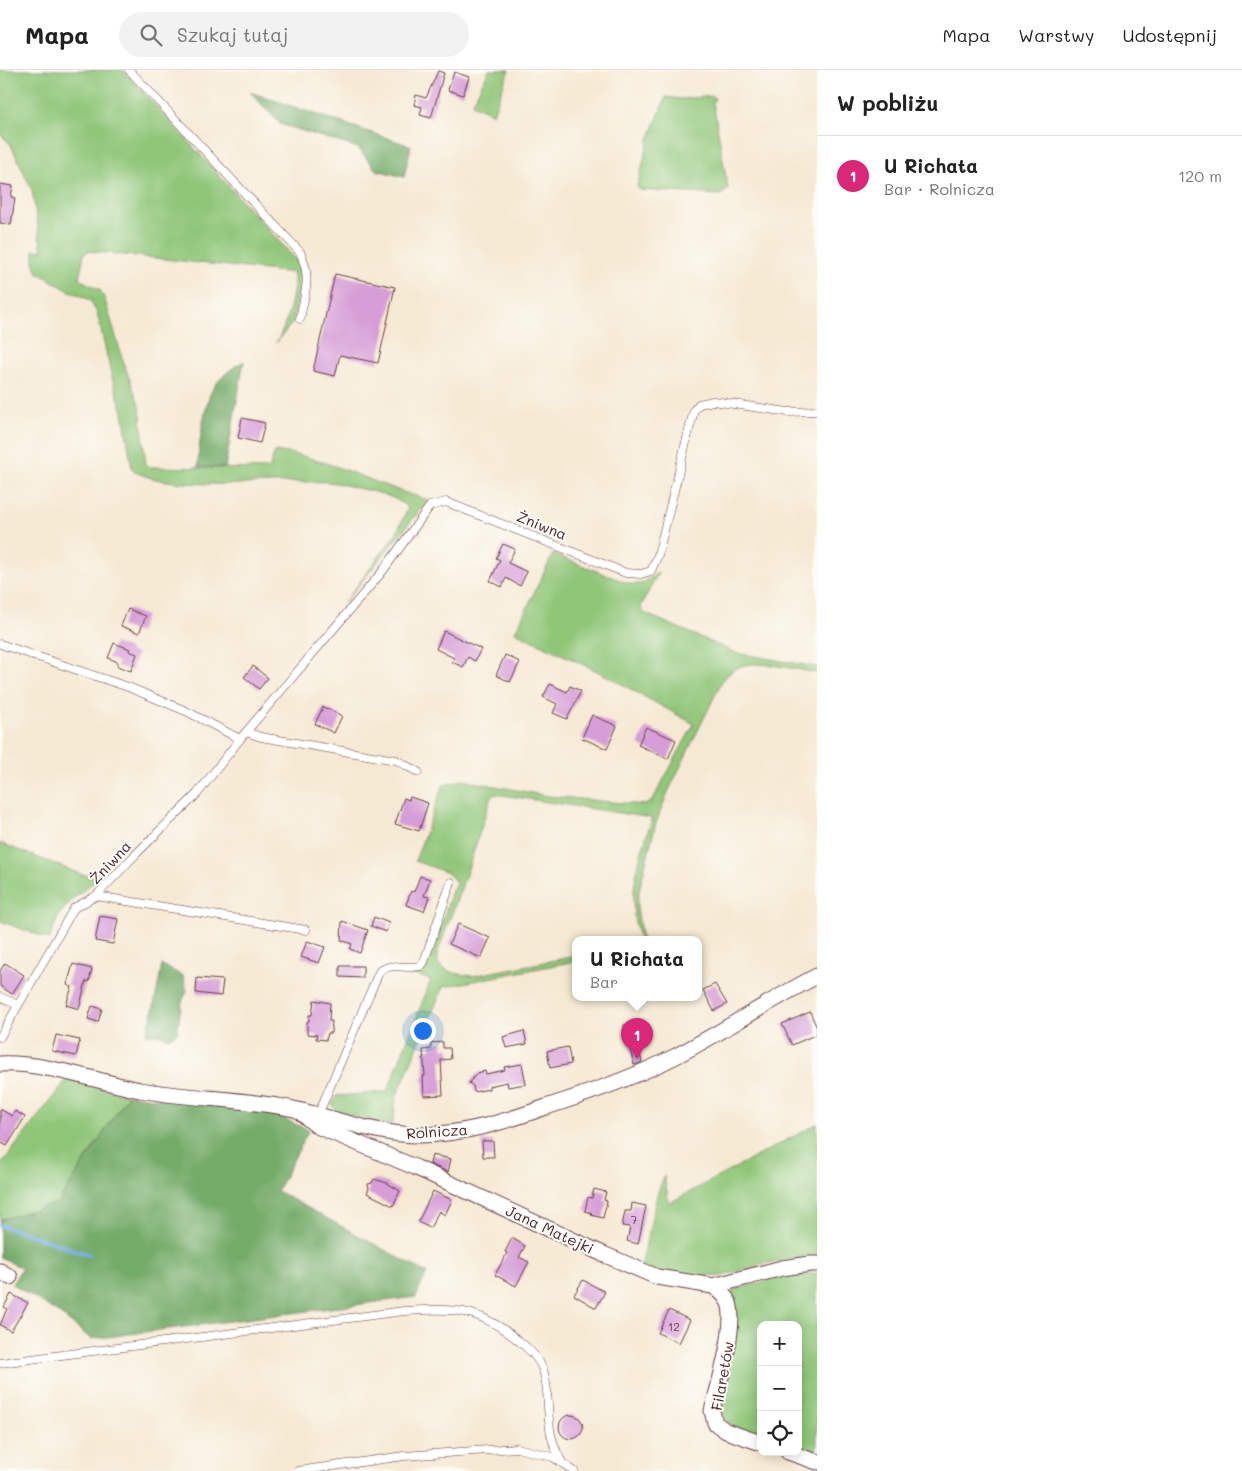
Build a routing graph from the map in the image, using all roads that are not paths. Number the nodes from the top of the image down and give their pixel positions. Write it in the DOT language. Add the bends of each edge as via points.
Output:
graph roads {
  1 [pos="129,70"];
  2 [pos="300,319"];
  3 [pos="817,411"];
  4 [pos="0,644"];
  5 [pos="246,732"];
  6 [pos="240,739"];
  7 [pos="418,772"];
  8 [pos="451,882"];
  9 [pos="96,896"];
  10 [pos="306,930"];
  11 [pos="817,976"];
  12 [pos="0,997"];
  13 [pos="18,1005"];
  14 [pos="0,1037"];
  15 [pos="0,1064"];
  16 [pos="297,1110"];
  17 [pos="318,1115"];
  18 [pos="817,1264"];
  19 [pos="714,1286"];
  20 [pos="0,1363"];
  21 [pos="757,1442"];
  22 [pos="800,1456"];
  23 [pos="817,1462"];
  24 [pos="562,1463"];
  25 [pos="298,1471"];
  26 [pos="574,1471"];
  1 -- 2 [label="lane" via="300,252 308,279"];
  3 -- 5 [label="lane, Żniwna" via="788,412 713,401 699,404 694,410 658,555 651,571 641,574 626,573 446,502 430,506 382,572"];
  4 -- 6 [label="lane" via="128,687 186,711"];
  5 -- 6 [label="lane, Żniwna"];
  5 -- 7 [label="lane" via="396,760"];
  6 -- 9 [label="lane, Żniwna" via="197,794"];
  8 -- 17 [label="lane" via="421,966 412,969 385,967 380,972"];
  9 -- 10 [label="lane"];
  9 -- 13 [label="lane, Żniwna" via="74,908"];
  11 -- 17 [label="street, Rolnicza" via="674,1057 612,1085 494,1125 457,1132 413,1134 375,1129"];
  12 -- 13 [label="lane"];
  13 -- 14 [label="lane, Żniwna"];
  15 -- 16 [label="street, Rolnicza" via="15,1063 142,1090 273,1104"];
  16 -- 17 [label="street, Rolnicza"];
  16 -- 19 [label="street, Jana Matejki" via="317,1126 657,1277"];
  18 -- 19 [label="street, Jana Matejki" via="782,1268"];
  19 -- 21 [label="street, Filaretów" via="724,1293 730,1305 732,1322 712,1411 716,1423 726,1431"];
  20 -- 24 [label="lane" via="404,1311 460,1310 474,1313 505,1330 530,1350 543,1368 552,1442"];
  22 -- 23 [label="street"];
  24 -- 25 [label="lane" via="553,1457 517,1448 404,1456"];
  24 -- 26 [label="lane"];
}
